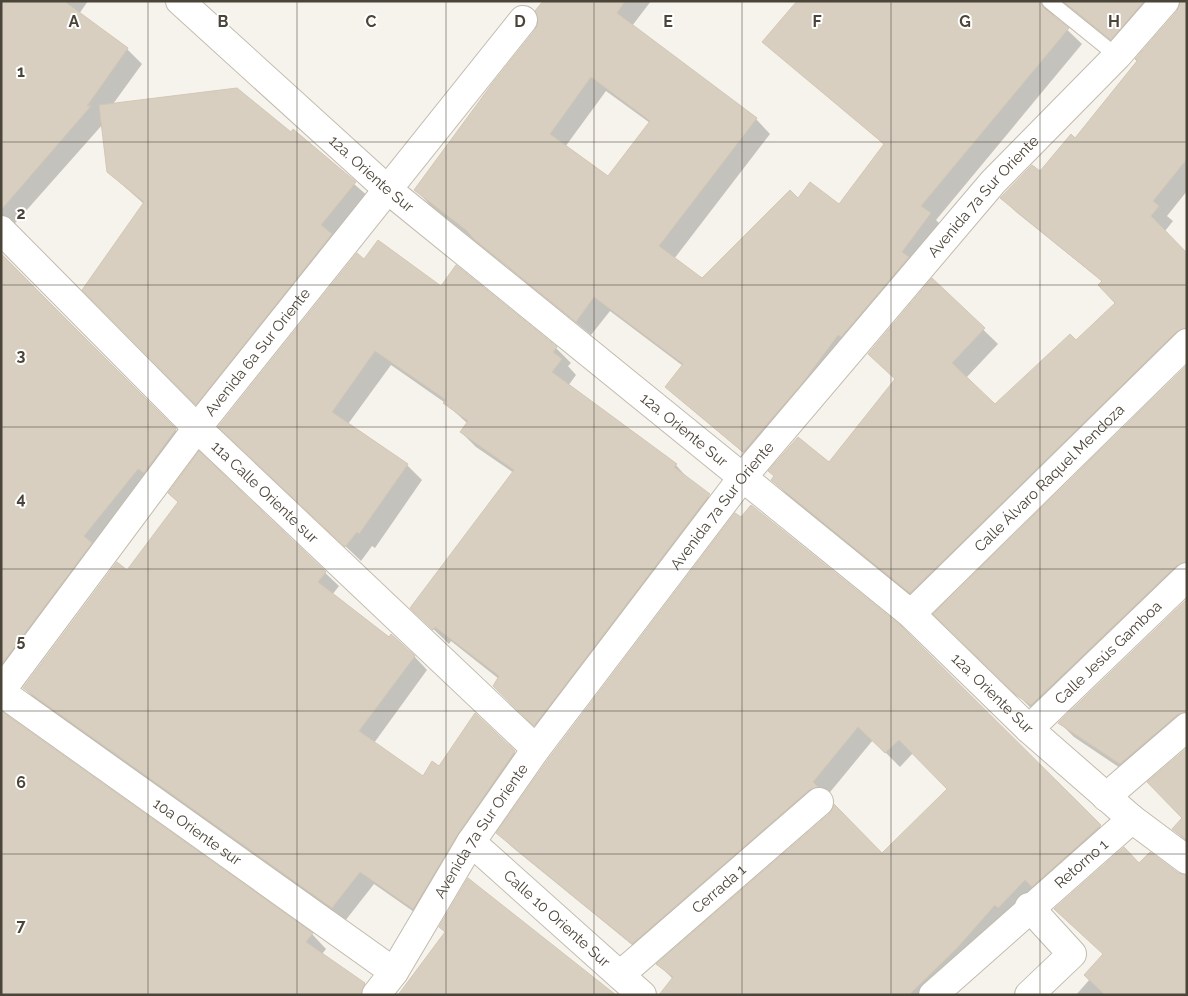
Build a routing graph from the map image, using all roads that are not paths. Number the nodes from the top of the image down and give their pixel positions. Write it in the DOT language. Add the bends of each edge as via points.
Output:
graph roads {
  1 [pos="180,1"];
  2 [pos="1049,1"];
  3 [pos="1165,1"];
  4 [pos="523,20"];
  5 [pos="1117,56"];
  6 [pos="387,189"];
  7 [pos="1,230"];
  8 [pos="1187,343"];
  9 [pos="196,428"];
  10 [pos="742,478"];
  11 [pos="1187,577"];
  12 [pos="911,614"];
  13 [pos="1,692"];
  14 [pos="1187,726"];
  15 [pos="1029,729"];
  16 [pos="536,749"];
  17 [pos="1106,797"];
  18 [pos="819,802"];
  19 [pos="1132,819"];
  20 [pos="471,842"];
  21 [pos="1187,860"];
  22 [pos="1030,907"];
  23 [pos="394,972"];
  24 [pos="620,975"];
  25 [pos="376,995"];
  26 [pos="642,995"];
  27 [pos="933,995"];
  28 [pos="1029,995"];
  1 -- 6 [label="street, 12a. Oriente Sur"];
  2 -- 5 [label="lane"];
  3 -- 5 [label="street, Avenida 7a Sur Oriente"];
  4 -- 6 [label="street, Avenida 6a Sur Oriente"];
  5 -- 10 [label="street, Avenida 7a Sur Oriente" via="993,182"];
  6 -- 9 [label="street, Avenida 6a Sur Oriente"];
  6 -- 10 [label="street, 12a. Oriente Sur"];
  7 -- 9 [label="street, 11a Calle Oriente sur"];
  8 -- 12 [label="street, Calle Álvaro Raquel Mendoza"];
  9 -- 13 [label="street, Avenida 6a Sur Oriente"];
  9 -- 16 [label="street, 11a Calle Oriente sur"];
  10 -- 12 [label="street, 12a. Oriente Sur"];
  10 -- 16 [label="street, Avenida 7a Sur Oriente"];
  11 -- 15 [label="street, Calle Jesús Gamboa"];
  12 -- 15 [label="street, 12a. Oriente Sur"];
  13 -- 23 [label="street, 10a Oriente sur"];
  14 -- 17 [label="street"];
  15 -- 17 [label="street, 12a. Oriente Sur"];
  16 -- 20 [label="street, Avenida 7a Sur Oriente"];
  17 -- 19 [label="street, 12a. Oriente Sur"];
  18 -- 24 [label="street, Cerrada 1"];
  19 -- 21 [label="street, 12a. Oriente Sur"];
  19 -- 22 [label="street, Retorno 1"];
  20 -- 23 [label="street, Avenida 7a Sur Oriente"];
  20 -- 24 [label="street, Calle 10 Oriente Sur"];
  22 -- 27 [label="street, Retorno 1"];
  22 -- 28 [label="street" via="1072,954"];
  23 -- 25 [label="street, Avenida 7a Sur Oriente"];
  24 -- 26 [label="street, Calle 10 Oriente Sur"];
}
